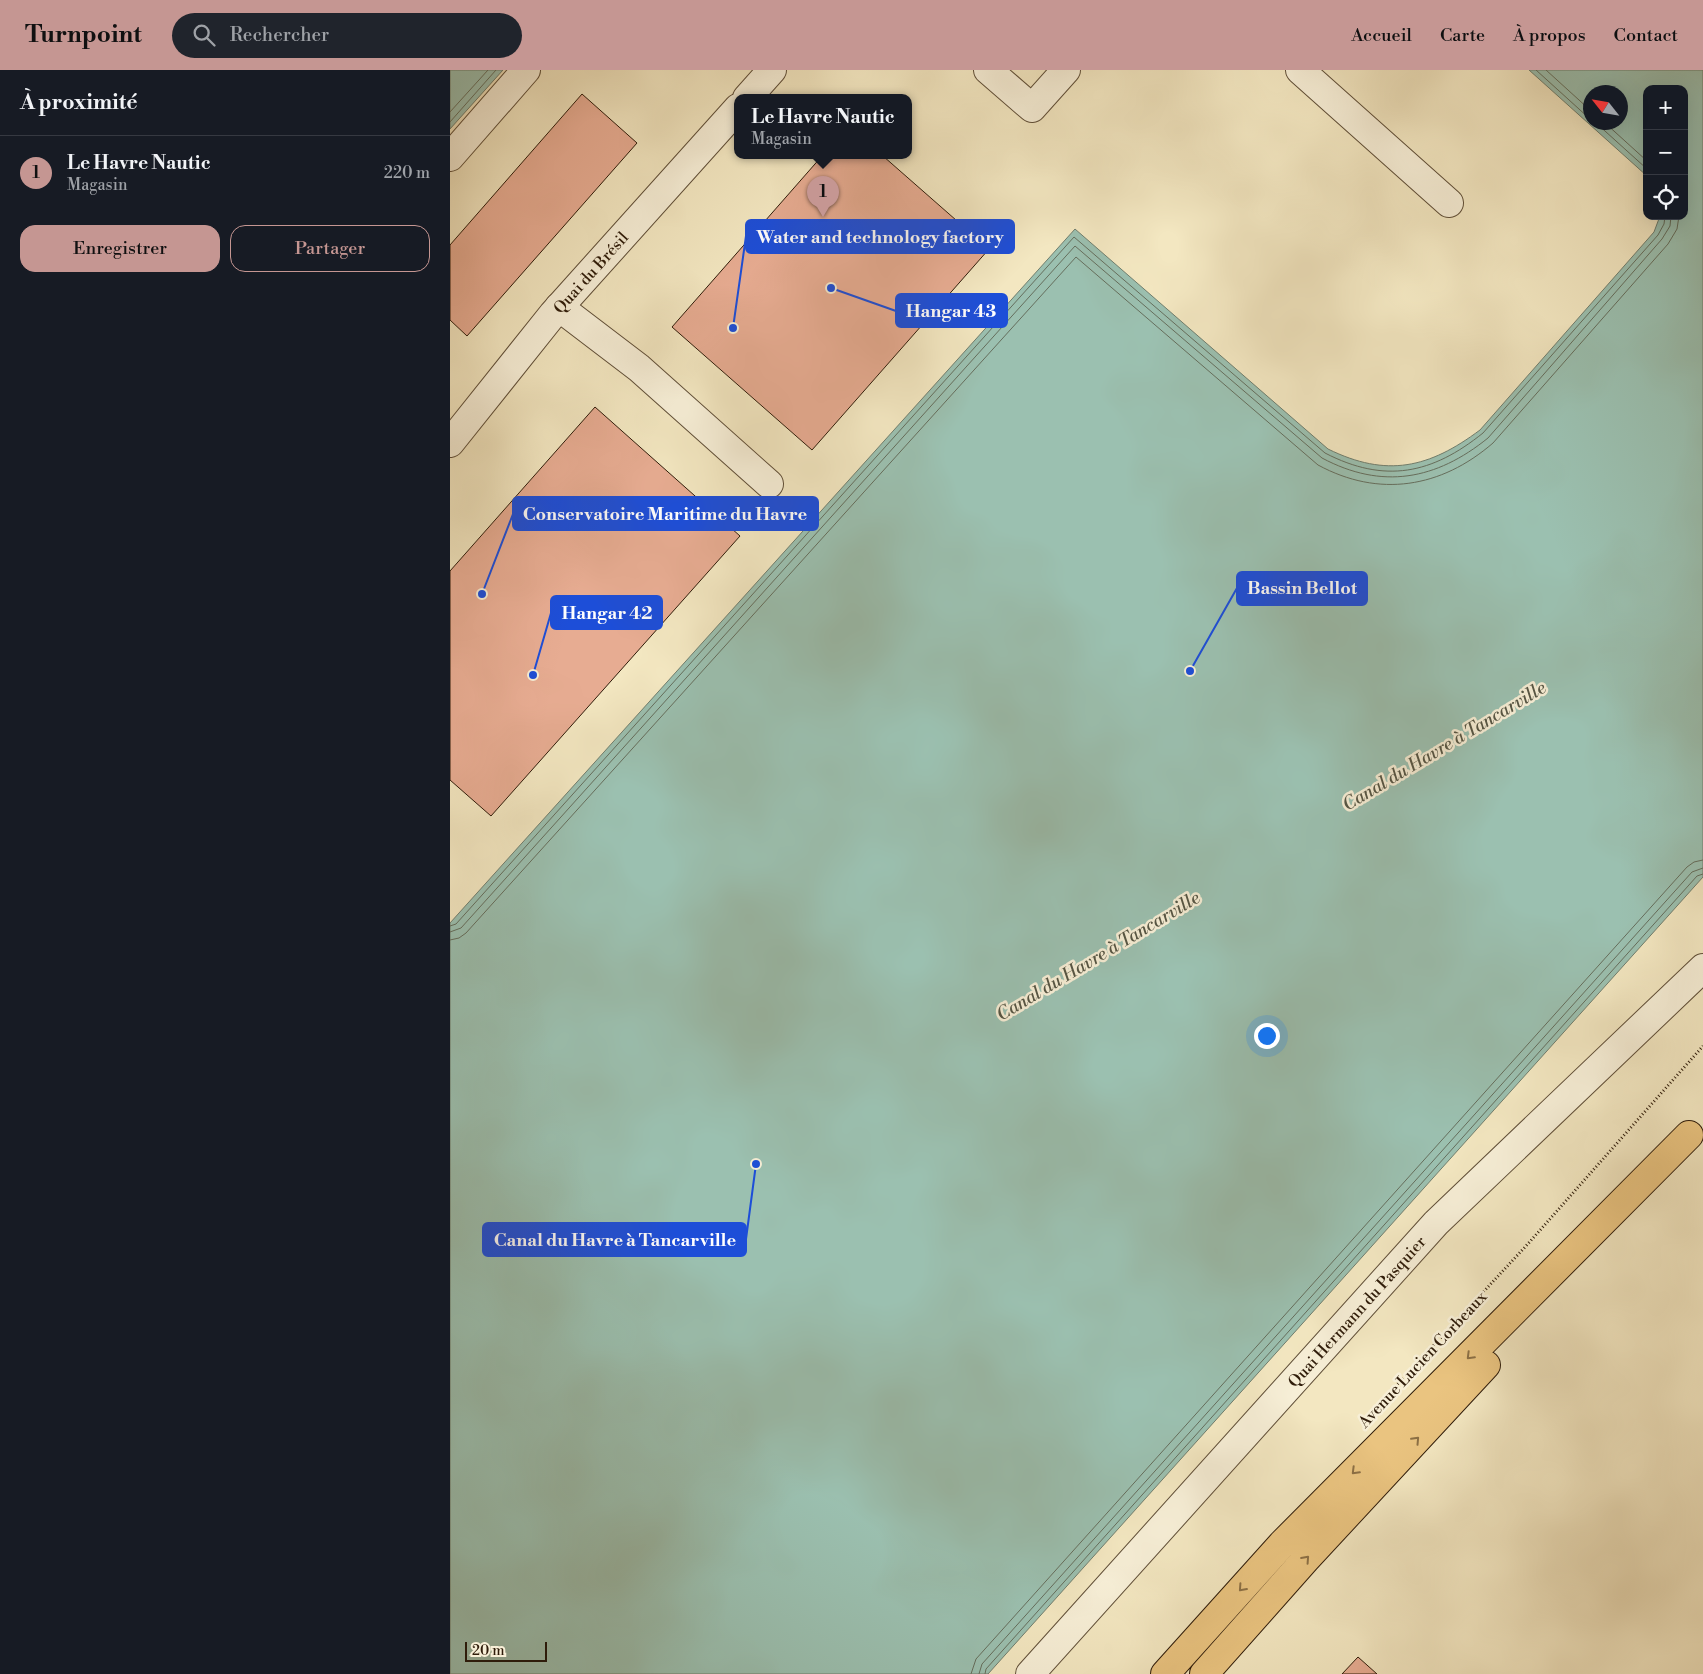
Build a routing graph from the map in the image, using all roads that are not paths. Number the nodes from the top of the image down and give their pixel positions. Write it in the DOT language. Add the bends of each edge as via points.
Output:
graph roads {
  1 [pos="526,70"];
  2 [pos="772,70"];
  3 [pos="988,70"];
  4 [pos="1066,70"];
  5 [pos="1300,70"];
  6 [pos="751,94"];
  7 [pos="734,112"];
  8 [pos="450,157"];
  9 [pos="1449,203"];
  10 [pos="559,307"];
  11 [pos="450,443"];
  12 [pos="769,484"];
  13 [pos="1703,968"];
  14 [pos="1696,1127"];
  15 [pos="1030,1674"];
  16 [pos="1165,1674"];
  17 [pos="1204,1674"];
  1 -- 8 [label="lane"];
  2 -- 6 [label="lane"];
  3 -- 4 [label="lane" via="1032,108"];
  5 -- 9 [label="lane"];
  7 -- 10 [label="lane, Quai du Brésil"];
  10 -- 11 [label="lane, Quai du Brésil"];
  10 -- 12 [label="lane" via="639,368"];
  13 -- 15 [label="lane, Quai Hermann du Pasquier" via="1436,1224"];
  14 -- 16 [label="main road, Avenue Lucien Corbeaux, one-way" via="1282,1544"];
  17 -- 14 [label="main road, Avenue Lucien Corbeaux, one-way" via="1306,1559 1501,1350"];
}
